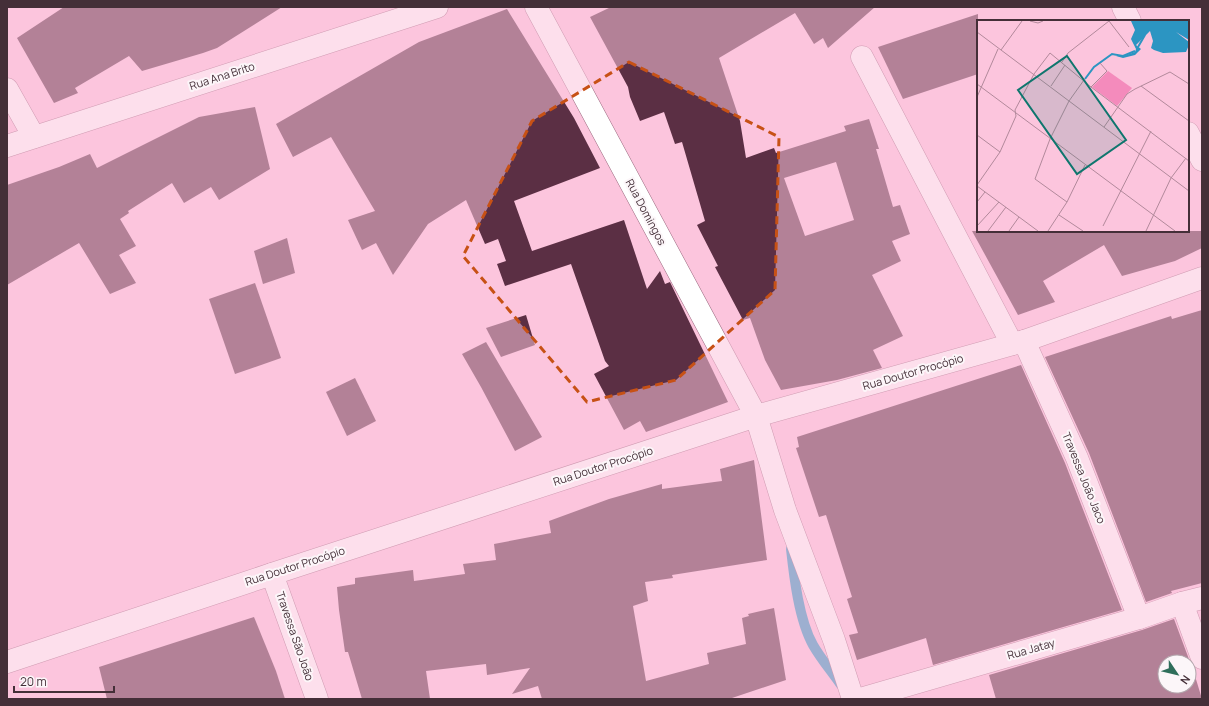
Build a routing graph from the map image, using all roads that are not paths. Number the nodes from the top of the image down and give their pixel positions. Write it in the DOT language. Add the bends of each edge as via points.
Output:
graph roads {
  1 [pos="437,7"];
  2 [pos="536,7"];
  3 [pos="1123,7"];
  4 [pos="1130,20"];
  5 [pos="862,57"];
  6 [pos="7,89"];
  7 [pos="1189,135"];
  8 [pos="34,137"];
  9 [pos="7,146"];
  10 [pos="1202,160"];
  11 [pos="1202,278"];
  12 [pos="1018,342"];
  13 [pos="756,416"];
  14 [pos="272,574"];
  15 [pos="1192,601"];
  16 [pos="1139,618"];
  17 [pos="1202,658"];
  18 [pos="7,662"];
  19 [pos="317,699"];
  20 [pos="853,699"];
  21 [pos="860,699"];
  1 -- 8 [label="street, Rua Ana Brito"];
  2 -- 13 [label="street, Rua Domingos"];
  3 -- 4 [label="street"];
  5 -- 12 [label="street, Travessa João Jaco"];
  6 -- 8 [label="street"];
  7 -- 10 [label="street"];
  8 -- 9 [label="street, Rua Ana Brito"];
  11 -- 12 [label="street, Rua Doutor Procópio"];
  12 -- 13 [label="street, Rua Doutor Procópio"];
  12 -- 16 [label="street, Travessa João Jaco" via="1077,458"];
  13 -- 14 [label="street, Rua Doutor Procópio"];
  13 -- 20 [label="street" via="785,510 834,640"];
  14 -- 18 [label="street, Rua Doutor Procópio"];
  14 -- 19 [label="street, Travessa São João"];
  15 -- 16 [label="street, Rua Jatay"];
  15 -- 17 [label="street"];
  16 -- 21 [label="street, Rua Jatay"];
}
